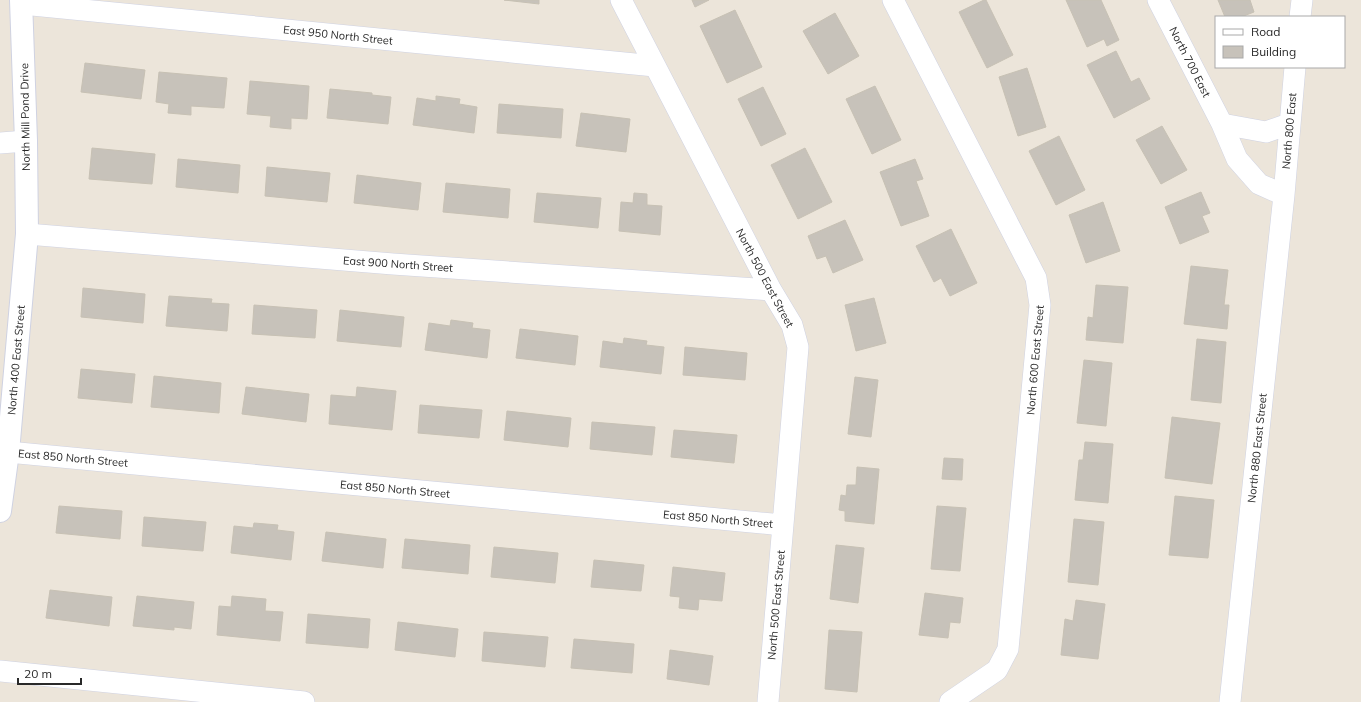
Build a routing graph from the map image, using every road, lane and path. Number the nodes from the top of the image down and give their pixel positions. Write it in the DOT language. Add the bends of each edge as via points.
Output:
graph roads {
  1 [pos="621,0"];
  2 [pos="893,0"];
  3 [pos="1158,0"];
  4 [pos="1302,0"];
  5 [pos="21,2"];
  6 [pos="1300,16"];
  7 [pos="655,66"];
  8 [pos="1295,68"];
  9 [pos="1222,124"];
  10 [pos="1289,124"];
  11 [pos="26,141"];
  12 [pos="0,143"];
  13 [pos="1284,195"];
  14 [pos="27,234"];
  15 [pos="771,290"];
  16 [pos="8,452"];
  17 [pos="0,511"];
  18 [pos="783,525"];
  19 [pos="0,671"];
  20 [pos="304,702"];
  21 [pos="768,702"];
  22 [pos="950,702"];
  23 [pos="1230,702"];
  1 -- 7 [label="street, North 500 East Street"];
  2 -- 22 [label="street, North 600 East Street" via="1036,278 1040,305 1008,648 997,670"];
  3 -- 9 [label="street, North 700 East"];
  4 -- 6 [label="street"];
  5 -- 7 [label="street, East 950 North Street"];
  5 -- 11 [label="main road, North Mill Pond Drive"];
  7 -- 15 [label="street, North 500 East Street"];
  8 -- 10 [label="street, North 800 East"];
  9 -- 10 [label="street" via="1266,132"];
  9 -- 13 [label="street, North 700 East" via="1237,159 1258,184"];
  10 -- 13 [label="street, North 800 East"];
  11 -- 12 [label="street"];
  11 -- 14 [label="main road, North Mill Pond Drive"];
  13 -- 23 [label="street, North 880 East Street"];
  14 -- 15 [label="street, East 900 North Street"];
  14 -- 16 [label="main road, North 400 East Street"];
  15 -- 18 [label="street, North 500 East Street" via="792,325 798,347"];
  16 -- 17 [label="main road, North 400 East Street"];
  16 -- 18 [label="street, East 850 North Street"];
  18 -- 21 [label="street, North 500 East Street"];
  19 -- 20 [label="street"];
}
